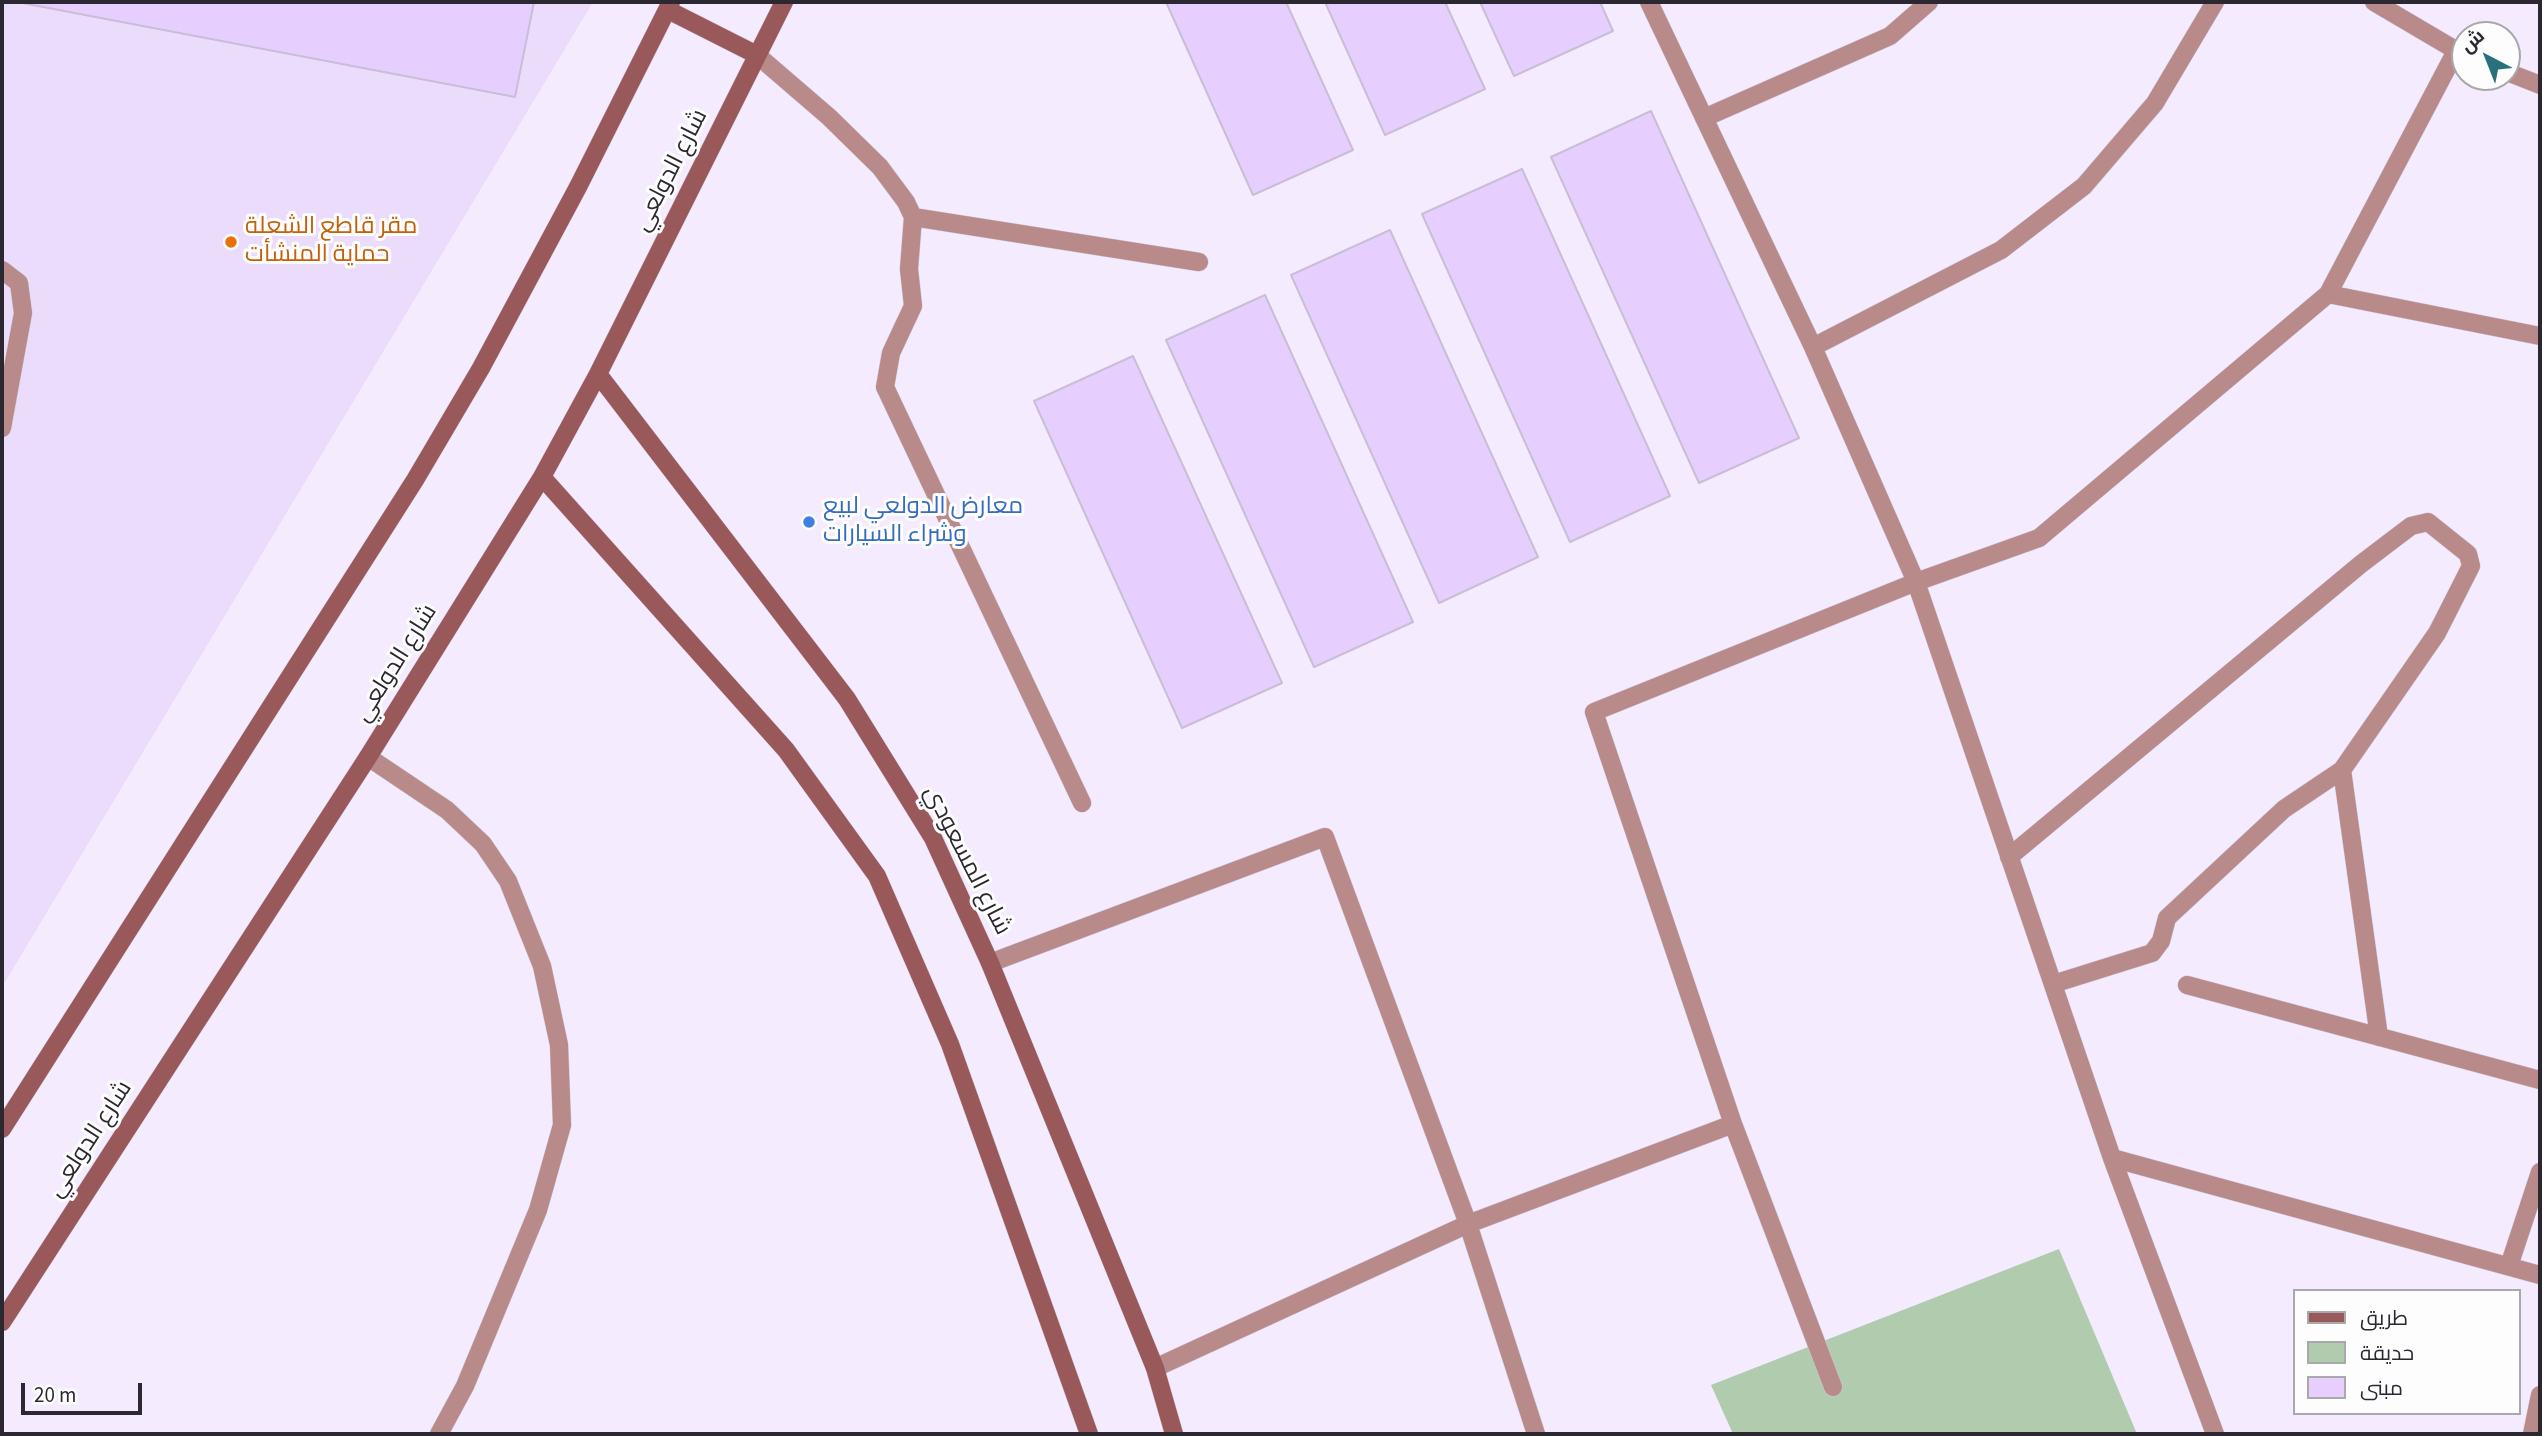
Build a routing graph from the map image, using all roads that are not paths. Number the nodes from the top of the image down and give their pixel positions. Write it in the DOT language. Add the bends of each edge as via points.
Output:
graph roads {
  1 [pos="784,2"];
  2 [pos="1649,2"];
  3 [pos="1929,2"];
  4 [pos="2215,2"];
  5 [pos="2374,2"];
  6 [pos="669,6"];
  7 [pos="2451,48"];
  8 [pos="757,55"];
  9 [pos="2451,69"];
  10 [pos="2521,78"];
  11 [pos="2540,85"];
  12 [pos="1704,118"];
  13 [pos="913,218"];
  14 [pos="1199,262"];
  15 [pos="2,270"];
  16 [pos="2328,294"];
  17 [pos="2540,336"];
  18 [pos="1813,347"];
  19 [pos="598,374"];
  20 [pos="2,428"];
  21 [pos="542,477"];
  22 [pos="1916,582"];
  23 [pos="368,757"];
  24 [pos="2342,770"];
  25 [pos="1082,803"];
  26 [pos="2009,857"];
  27 [pos="990,963"];
  28 [pos="2053,984"];
  29 [pos="2187,985"];
  30 [pos="2379,1037"];
  31 [pos="2540,1080"];
  32 [pos="1733,1124"];
  33 [pos="2,1129"];
  34 [pos="2112,1158"];
  35 [pos="2540,1172"];
  36 [pos="1468,1224"];
  37 [pos="2509,1266"];
  38 [pos="2540,1275"];
  39 [pos="2,1322"];
  40 [pos="1155,1368"];
  41 [pos="1833,1387"];
  42 [pos="2540,1395"];
  43 [pos="439,1434"];
  44 [pos="1089,1434"];
  45 [pos="1174,1434"];
  46 [pos="1536,1434"];
  47 [pos="2216,1434"];
  48 [pos="2532,1434"];
  1 -- 8 [label="main road, شارع الدولعي"];
  2 -- 12 [label="street"];
  3 -- 12 [label="street" via="1889,36"];
  4 -- 18 [label="street" via="2155,103 2084,186 2001,250"];
  5 -- 7 [label="street"];
  6 -- 8 [label="main road"];
  6 -- 33 [label="main road" via="578,187 448,424"];
  8 -- 13 [label="street" via="880,167"];
  8 -- 19 [label="main road, شارع الدولعي"];
  9 -- 16 [label="street"];
  10 -- 11 [label="street"];
  12 -- 18 [label="street"];
  13 -- 14 [label="street"];
  13 -- 25 [label="street" via="909,269 913,306 891,353 886,387"];
  15 -- 20 [label="street" via="19,283 23,313"];
  16 -- 17 [label="street"];
  16 -- 22 [label="street" via="2039,538"];
  18 -- 22 [label="street"];
  19 -- 21 [label="main road, شارع الدولعي"];
  19 -- 27 [label="main road, شارع المسعودي" via="847,699 933,838"];
  21 -- 23 [label="main road, شارع الدولعي"];
  21 -- 44 [label="main road" via="786,750 877,876 950,1044"];
  22 -- 26 [label="street"];
  22 -- 32 [label="street" via="1594,712"];
  23 -- 39 [label="main road, شارع الدولعي"];
  23 -- 43 [label="street" via="447,810 482,844 508,881 542,966 559,1045 562,1125 538,1210 465,1386"];
  24 -- 26 [label="street" via="2437,633 2471,566 2468,554 2428,522 2411,526 2361,564"];
  24 -- 28 [label="street" via="2284,809 2167,918 2161,942 2152,953"];
  24 -- 30 [label="street"];
  26 -- 28 [label="street"];
  27 -- 36 [label="street" via="1325,837"];
  27 -- 40 [label="main road, شارع المسعودي"];
  28 -- 34 [label="street"];
  29 -- 30 [label="street"];
  30 -- 31 [label="street"];
  32 -- 36 [label="street"];
  32 -- 41 [label="street"];
  34 -- 37 [label="street"];
  34 -- 47 [label="street"];
  35 -- 37 [label="street"];
  36 -- 40 [label="street"];
  36 -- 46 [label="street"];
  37 -- 38 [label="street"];
  40 -- 45 [label="main road, شارع المسعودي"];
  42 -- 48 [label="street"];
}
